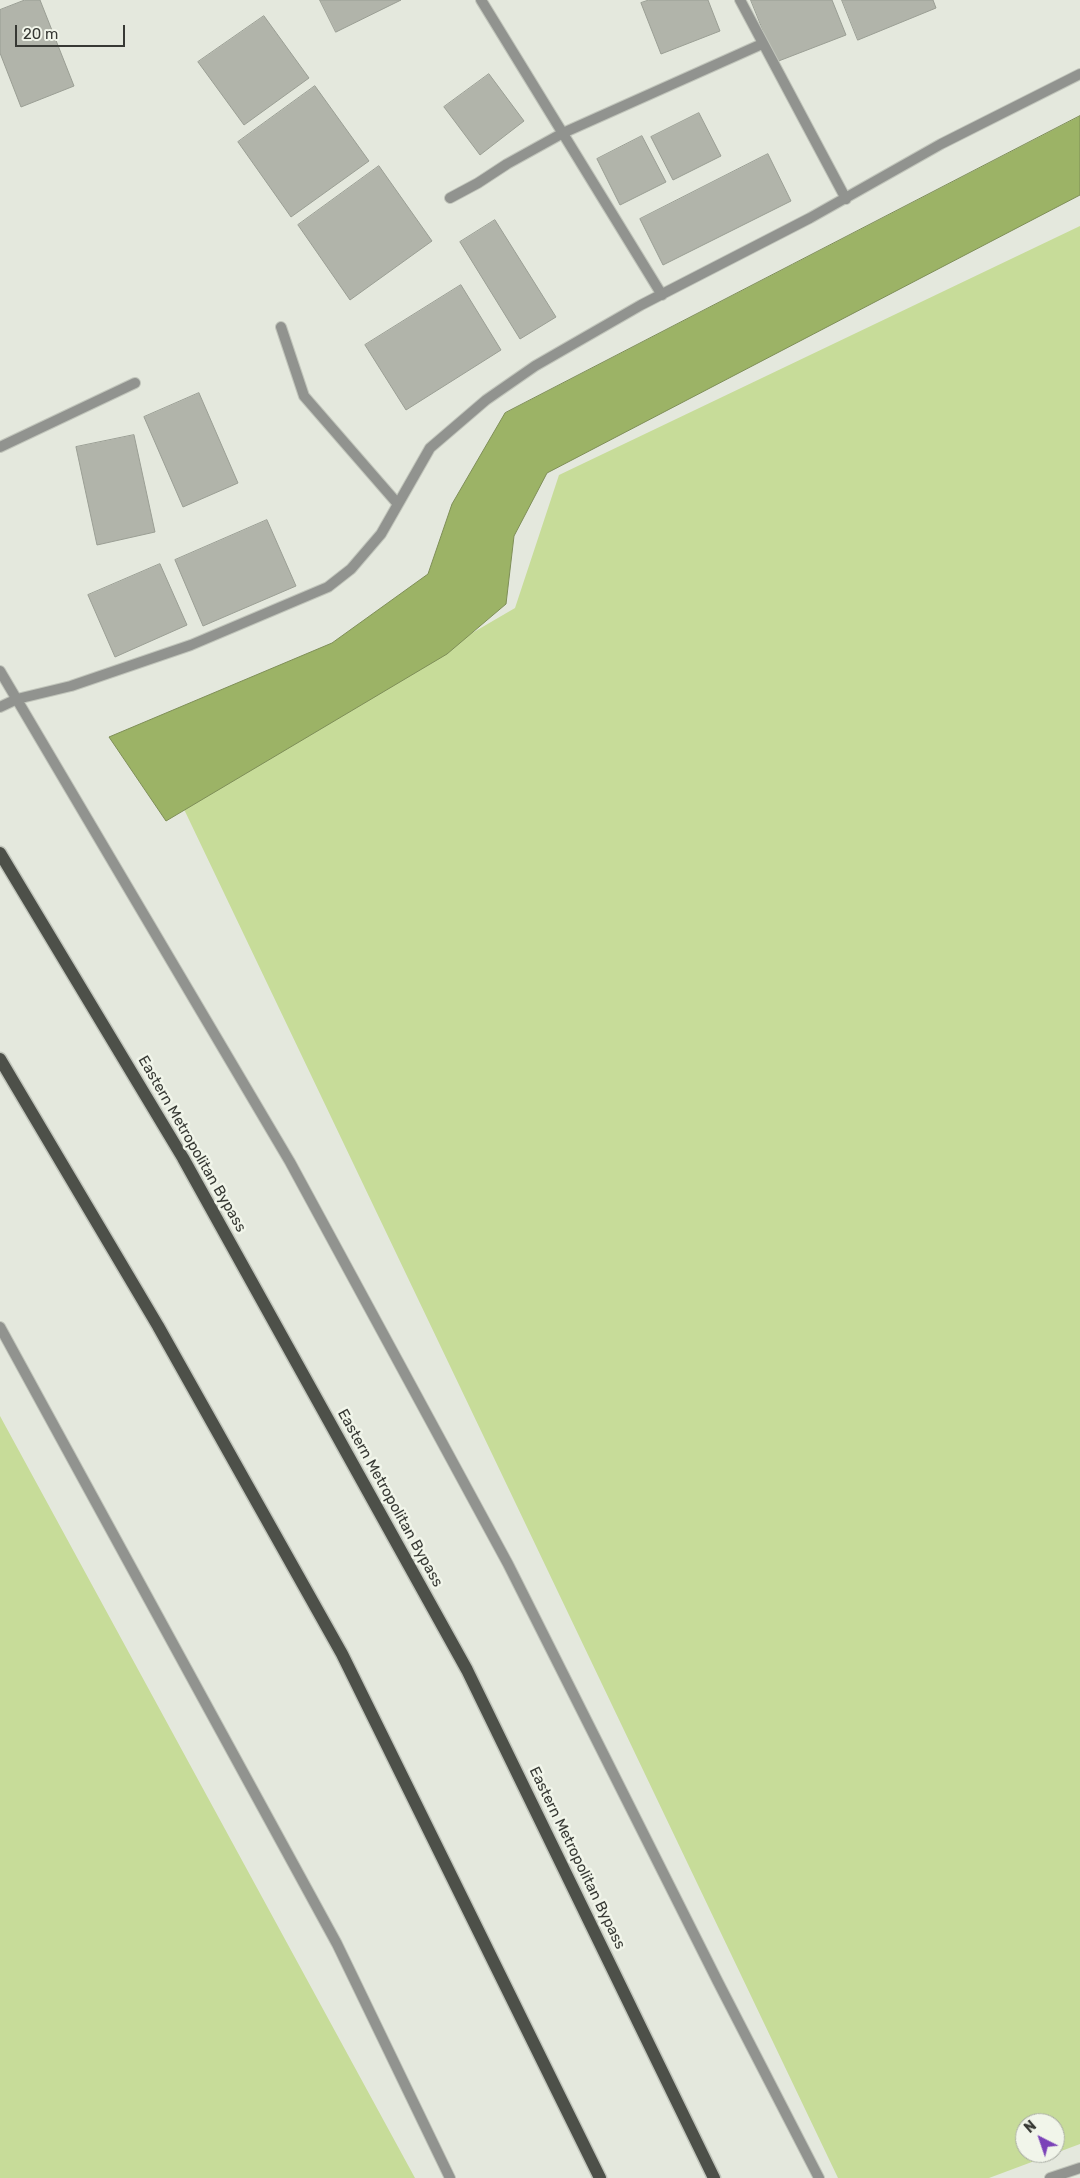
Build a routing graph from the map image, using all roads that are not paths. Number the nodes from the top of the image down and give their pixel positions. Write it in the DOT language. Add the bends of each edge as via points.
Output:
graph roads {
  1 [pos="481,0"];
  2 [pos="740,0"];
  3 [pos="762,44"];
  4 [pos="1080,74"];
  5 [pos="563,133"];
  6 [pos="450,198"];
  7 [pos="846,199"];
  8 [pos="662,294"];
  9 [pos="281,327"];
  10 [pos="135,383"];
  11 [pos="0,447"];
  12 [pos="397,503"];
  13 [pos="0,672"];
  14 [pos="17,699"];
  15 [pos="0,707"];
  16 [pos="0,853"];
  17 [pos="0,1059"];
  18 [pos="0,1327"];
  19 [pos="1080,2168"];
  20 [pos="450,2178"];
  21 [pos="600,2178"];
  22 [pos="714,2178"];
  23 [pos="819,2178"];
  24 [pos="1050,2178"];
  1 -- 5 [label="street"];
  2 -- 3 [label="street"];
  3 -- 5 [label="street"];
  3 -- 7 [label="street"];
  4 -- 7 [label="street" via="941,144"];
  5 -- 6 [label="street"];
  5 -- 8 [label="street"];
  7 -- 8 [label="street"];
  8 -- 12 [label="street" via="535,366 486,400 430,448"];
  9 -- 12 [label="street" via="304,396"];
  10 -- 11 [label="street"];
  12 -- 14 [label="street" via="381,534 351,569 328,587 191,645 71,686"];
  13 -- 14 [label="street"];
  14 -- 15 [label="street"];
  14 -- 23 [label="street" via="290,1162 504,1555"];
  16 -- 22 [label="main road, Eastern Metropolitan Bypass" via="183,1158 467,1670"];
  17 -- 21 [label="main road" via="158,1326 342,1654"];
  18 -- 20 [label="street" via="337,1944"];
  19 -- 24 [label="street"];
}
